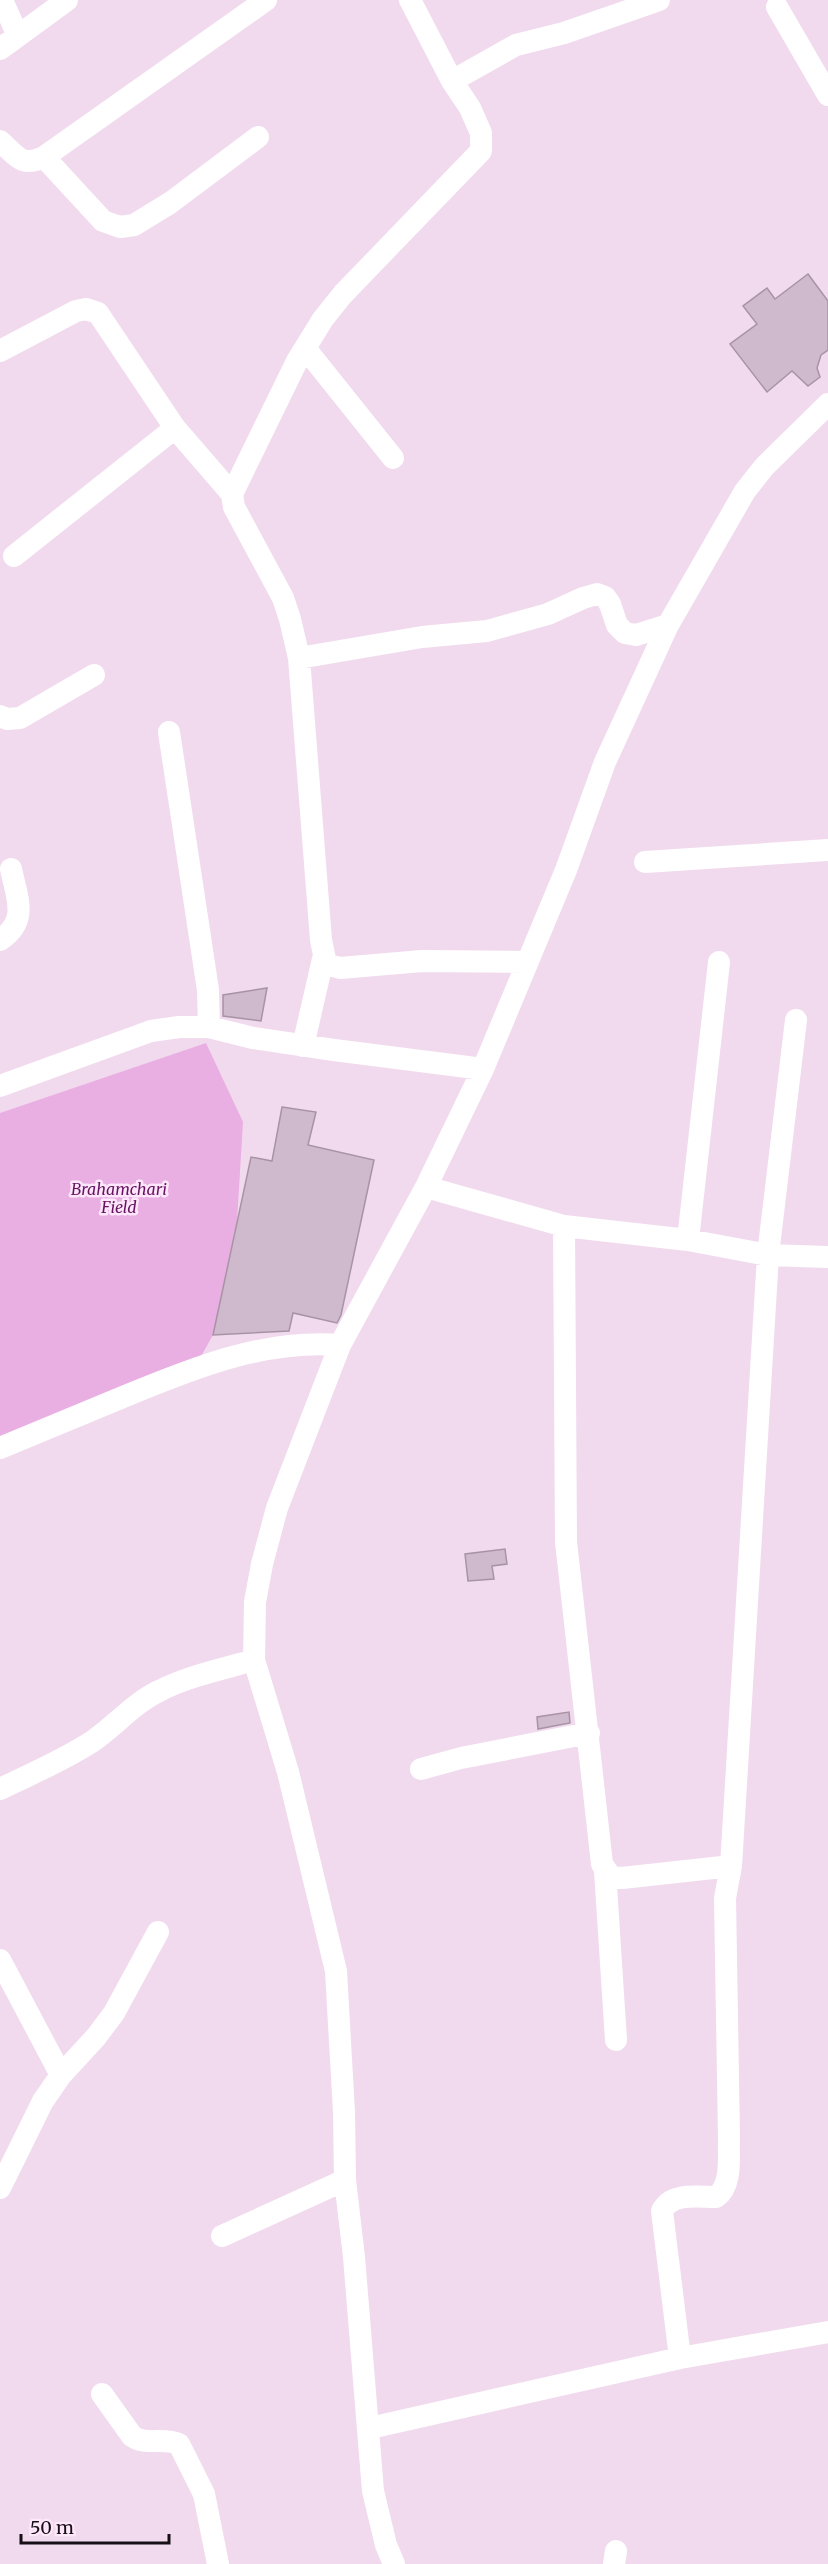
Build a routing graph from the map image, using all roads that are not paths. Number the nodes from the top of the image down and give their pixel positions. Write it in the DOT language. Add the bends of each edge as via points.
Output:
graph roads {
  1 [pos="3,0"];
  2 [pos="67,0"];
  3 [pos="266,0"];
  4 [pos="410,0"];
  5 [pos="659,0"];
  6 [pos="777,7"];
  7 [pos="18,36"];
  8 [pos="0,49"];
  9 [pos="452,81"];
  10 [pos="828,94"];
  11 [pos="258,136"];
  12 [pos="0,141"];
  13 [pos="44,157"];
  14 [pos="305,348"];
  15 [pos="0,351"];
  16 [pos="828,404"];
  17 [pos="175,428"];
  18 [pos="393,458"];
  19 [pos="232,494"];
  20 [pos="14,556"];
  21 [pos="668,625"];
  22 [pos="299,658"];
  23 [pos="94,675"];
  24 [pos="0,716"];
  25 [pos="169,732"];
  26 [pos="828,850"];
  27 [pos="645,862"];
  28 [pos="11,868"];
  29 [pos="0,939"];
  30 [pos="323,959"];
  31 [pos="527,962"];
  32 [pos="719,962"];
  33 [pos="796,1020"];
  34 [pos="209,1027"];
  35 [pos="303,1046"];
  36 [pos="483,1069"];
  37 [pos="0,1086"];
  38 [pos="426,1187"];
  39 [pos="564,1226"];
  40 [pos="688,1240"];
  41 [pos="768,1255"];
  42 [pos="828,1257"];
  43 [pos="340,1345"];
  44 [pos="0,1448"];
  45 [pos="254,1660"];
  46 [pos="589,1733"];
  47 [pos="421,1769"];
  48 [pos="0,1789"];
  49 [pos="731,1866"];
  50 [pos="605,1871"];
  51 [pos="158,1932"];
  52 [pos="0,1959"];
  53 [pos="616,2040"];
  54 [pos="61,2075"];
  55 [pos="3,2177"];
  56 [pos="345,2180"];
  57 [pos="222,2236"];
  58 [pos="828,2332"];
  59 [pos="680,2358"];
  60 [pos="102,2394"];
  61 [pos="370,2428"];
  62 [pos="218,2564"];
  63 [pos="394,2564"];
  1 -- 7 [label="street"];
  2 -- 7 [label="street"];
  3 -- 13 [label="street"];
  4 -- 9 [label="street"];
  5 -- 9 [label="street" via="516,45"];
  6 -- 10 [label="street"];
  7 -- 8 [label="street"];
  9 -- 14 [label="street" via="481,133 481,151 344,294"];
  11 -- 13 [label="street" via="170,203 134,225 120,227 103,220"];
  12 -- 13 [label="street" via="21,160 33,162"];
  14 -- 18 [label="street"];
  14 -- 19 [label="street"];
  15 -- 17 [label="street" via="76,311 92,310 98,313"];
  16 -- 21 [label="street" via="764,467 746,491"];
  17 -- 19 [label="street"];
  17 -- 20 [label="street"];
  19 -- 22 [label="street" via="234,507 283,598"];
  21 -- 22 [label="street" via="636,635 625,633 617,625 605,597 597,594 548,614 487,631 422,637"];
  21 -- 31 [label="street" via="605,762"];
  22 -- 30 [label="street"];
  23 -- 24 [label="street" via="20,718"];
  25 -- 34 [label="street" via="208,990"];
  26 -- 27 [label="street"];
  28 -- 29 [label="street" via="20,915 16,926"];
  30 -- 31 [label="street" via="331,967 340,968 422,961"];
  30 -- 35 [label="street"];
  31 -- 36 [label="street"];
  32 -- 40 [label="street"];
  33 -- 41 [label="street"];
  34 -- 35 [label="street"];
  34 -- 37 [label="street" via="151,1031"];
  35 -- 36 [label="street"];
  36 -- 38 [label="street"];
  38 -- 39 [label="street"];
  38 -- 43 [label="street"];
  39 -- 40 [label="street"];
  39 -- 46 [label="street" via="566,1542"];
  40 -- 41 [label="street"];
  41 -- 42 [label="street"];
  41 -- 49 [label="street"];
  43 -- 44 [label="street" via="277,1347 195,1367"];
  43 -- 45 [label="street" via="277,1508 255,1602"];
  45 -- 48 [label="street" via="158,1691 94,1740"];
  45 -- 56 [label="street" via="297,1807 336,1971"];
  46 -- 47 [label="street"];
  46 -- 50 [label="street"];
  49 -- 50 [label="street" via="622,1878 611,1877"];
  49 -- 59 [label="street" via="725,1918 729,2138 725,2188 716,2197 674,2199 662,2211"];
  50 -- 53 [label="street"];
  51 -- 54 [label="street" via="114,2013"];
  52 -- 54 [label="street"];
  54 -- 55 [label="street"];
  56 -- 57 [label="street"];
  56 -- 61 [label="street"];
  58 -- 59 [label="street"];
  59 -- 61 [label="street"];
  60 -- 62 [label="street" via="138,2441 171,2440 179,2444 204,2494"];
  61 -- 63 [label="street" via="373,2491"];
}
